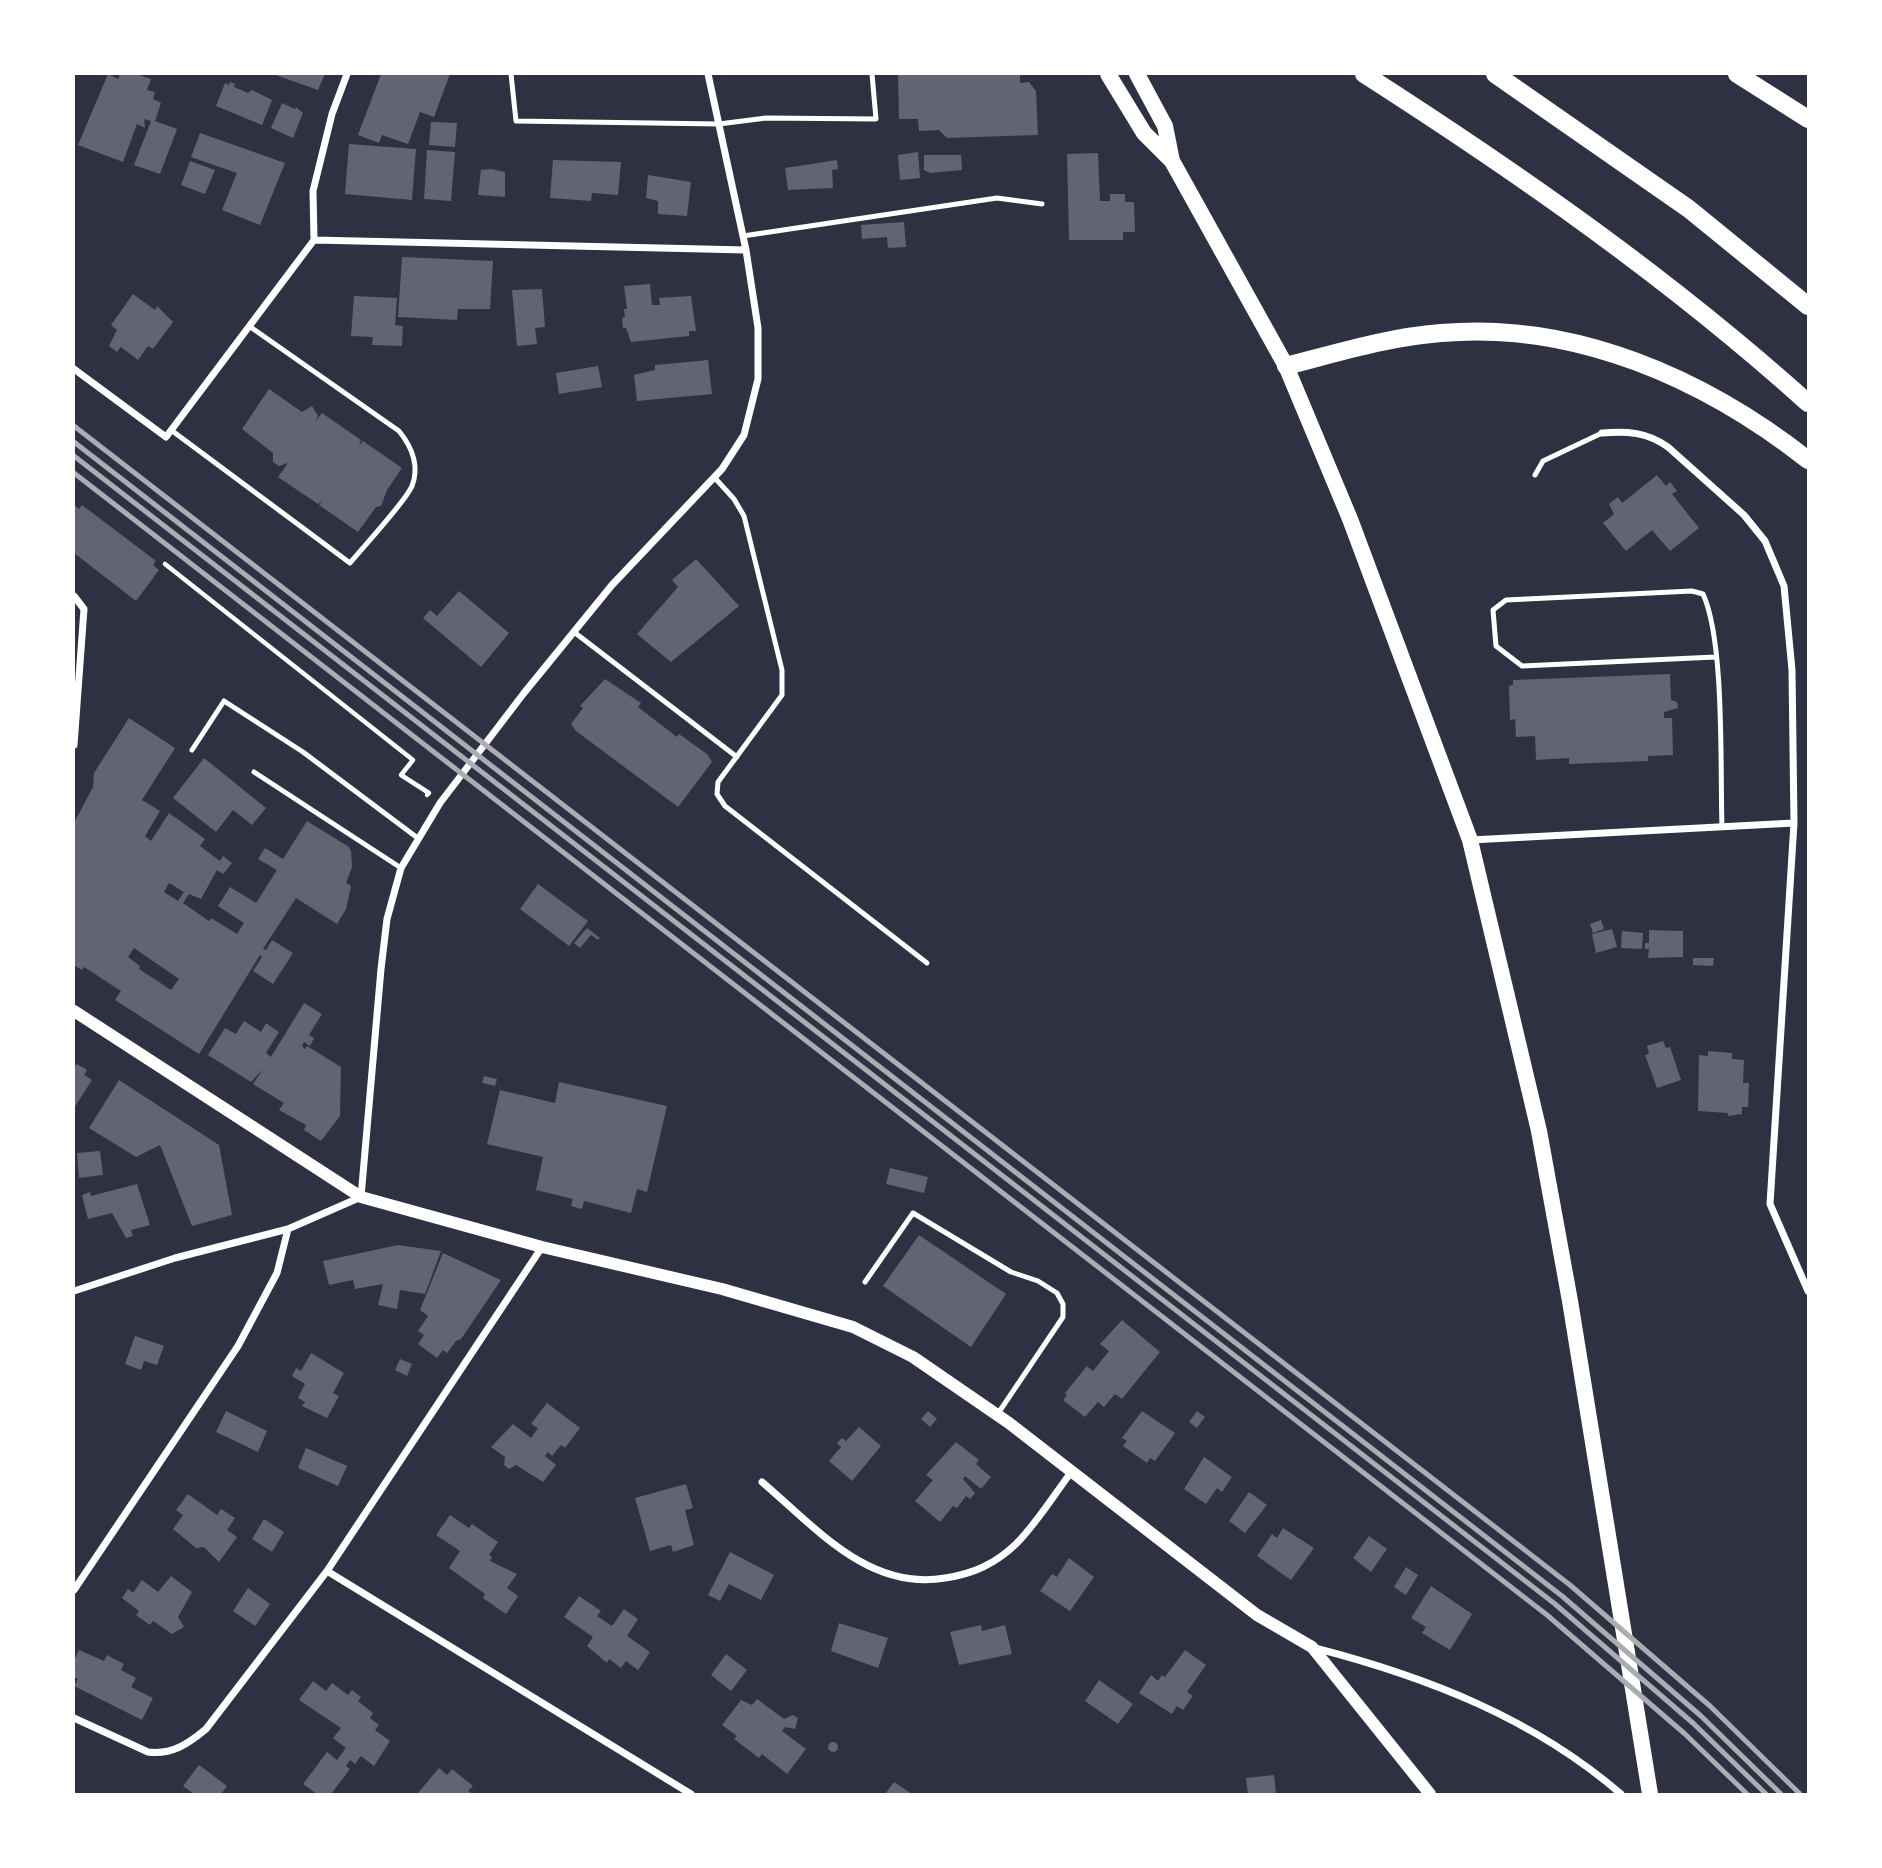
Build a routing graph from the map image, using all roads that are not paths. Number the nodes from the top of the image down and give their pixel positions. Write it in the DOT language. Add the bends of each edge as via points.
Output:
graph roads {
  1 [pos="347,74"];
  2 [pos="511,74"];
  3 [pos="708,74"];
  4 [pos="872,74"];
  5 [pos="1108,74"];
  6 [pos="1137,74"];
  7 [pos="1364,74"];
  8 [pos="1495,74"];
  9 [pos="1737,74"];
  10 [pos="1808,119"];
  11 [pos="719,124"];
  12 [pos="1172,161"];
  13 [pos="1042,204"];
  14 [pos="743,236"];
  15 [pos="314,240"];
  16 [pos="746,250"];
  17 [pos="1808,306"];
  18 [pos="249,326"];
  19 [pos="1286,366"];
  20 [pos="74,369"];
  21 [pos="1808,403"];
  22 [pos="171,430"];
  23 [pos="1602,433"];
  24 [pos="1808,460"];
  25 [pos="1535,475"];
  26 [pos="714,477"];
  27 [pos="74,596"];
  28 [pos="574,632"];
  29 [pos="1715,657"];
  30 [pos="74,745"];
  31 [pos="192,750"];
  32 [pos="737,757"];
  33 [pos="254,772"];
  34 [pos="1794,823"];
  35 [pos="1722,827"];
  36 [pos="419,839"];
  37 [pos="1470,840"];
  38 [pos="401,868"];
  39 [pos="928,963"];
  40 [pos="74,1011"];
  41 [pos="360,1196"];
  42 [pos="288,1229"];
  43 [pos="542,1247"];
  44 [pos="865,1282"];
  45 [pos="74,1291"];
  46 [pos="1808,1291"];
  47 [pos="998,1415"];
  48 [pos="1072,1471"];
  49 [pos="762,1482"];
  50 [pos="327,1571"];
  51 [pos="74,1590"];
  52 [pos="1312,1647"];
  53 [pos="74,1718"];
  54 [pos="691,1794"];
  55 [pos="1430,1794"];
  56 [pos="1621,1794"];
  57 [pos="1650,1794"];
  1 -- 15 [label="street" via="313,191"];
  2 -- 11 [label="lane" via="516,121"];
  3 -- 11 [label="street"];
  4 -- 11 [label="lane" via="876,119 766,118"];
  5 -- 12 [label="main road" via="1144,133"];
  6 -- 12 [label="main road" via="1165,126"];
  7 -- 21 [label="highway" via="1609,240"];
  8 -- 17 [label="highway" via="1689,209"];
  9 -- 10 [label="highway"];
  11 -- 14 [label="street"];
  12 -- 19 [label="main road"];
  13 -- 14 [label="lane" via="997,198"];
  14 -- 16 [label="street"];
  15 -- 16 [label="street"];
  15 -- 18 [label="street"];
  16 -- 26 [label="street" via="758,328 758,379 744,435"];
  18 -- 22 [label="street"];
  18 -- 22 [label="lane" via="399,431 411,447 415,463 412,487 350,563"];
  19 -- 24 [label="highway" via="1442,333 1484,332 1557,340 1629,358 1696,387 1770,430"];
  19 -- 37 [label="main road" via="1355,532"];
  20 -- 22 [label="street" via="166,437"];
  23 -- 25 [label="lane" via="1543,461"];
  23 -- 34 [label="street" via="1640,433 1656,438 1744,515 1765,541 1784,586 1792,670"];
  26 -- 28 [label="street"];
  26 -- 32 [label="lane" via="744,516 782,670 782,695"];
  27 -- 30 [label="street" via="84,609"];
  28 -- 32 [label="lane"];
  28 -- 36 [label="street" via="440,803"];
  29 -- 29 [label="lane" via="1708,606 1703,594 1692,591 1506,600 1493,610 1496,646 1522,666"];
  29 -- 35 [label="lane"];
  31 -- 36 [label="lane" via="224,701 303,752"];
  32 -- 39 [label="lane" via="718,782 717,794 724,806"];
  33 -- 38 [label="lane"];
  34 -- 35 [label="street"];
  34 -- 46 [label="street" via="1770,1204"];
  35 -- 37 [label="street"];
  36 -- 38 [label="street"];
  37 -- 57 [label="main road" via="1539,1131"];
  38 -- 41 [label="street" via="387,919"];
  40 -- 41 [label="street"];
  41 -- 42 [label="street"];
  41 -- 43 [label="street"];
  42 -- 45 [label="street" via="175,1258"];
  42 -- 51 [label="street" via="277,1273 238,1346"];
  43 -- 47 [label="street" via="722,1289 853,1327 913,1357"];
  43 -- 50 [label="street"];
  44 -- 47 [label="lane" via="913,1213 1011,1272 1057,1293 1063,1317"];
  47 -- 48 [label="street"];
  48 -- 49 [label="street" via="1018,1542 998,1559 973,1574 910,1581 882,1574 859,1561"];
  48 -- 52 [label="street" via="1257,1615"];
  50 -- 53 [label="street" via="206,1729 183,1746 159,1754 148,1752"];
  50 -- 54 [label="street"];
  52 -- 55 [label="street"];
  52 -- 56 [label="street" via="1422,1681 1509,1716 1567,1751"];
}
